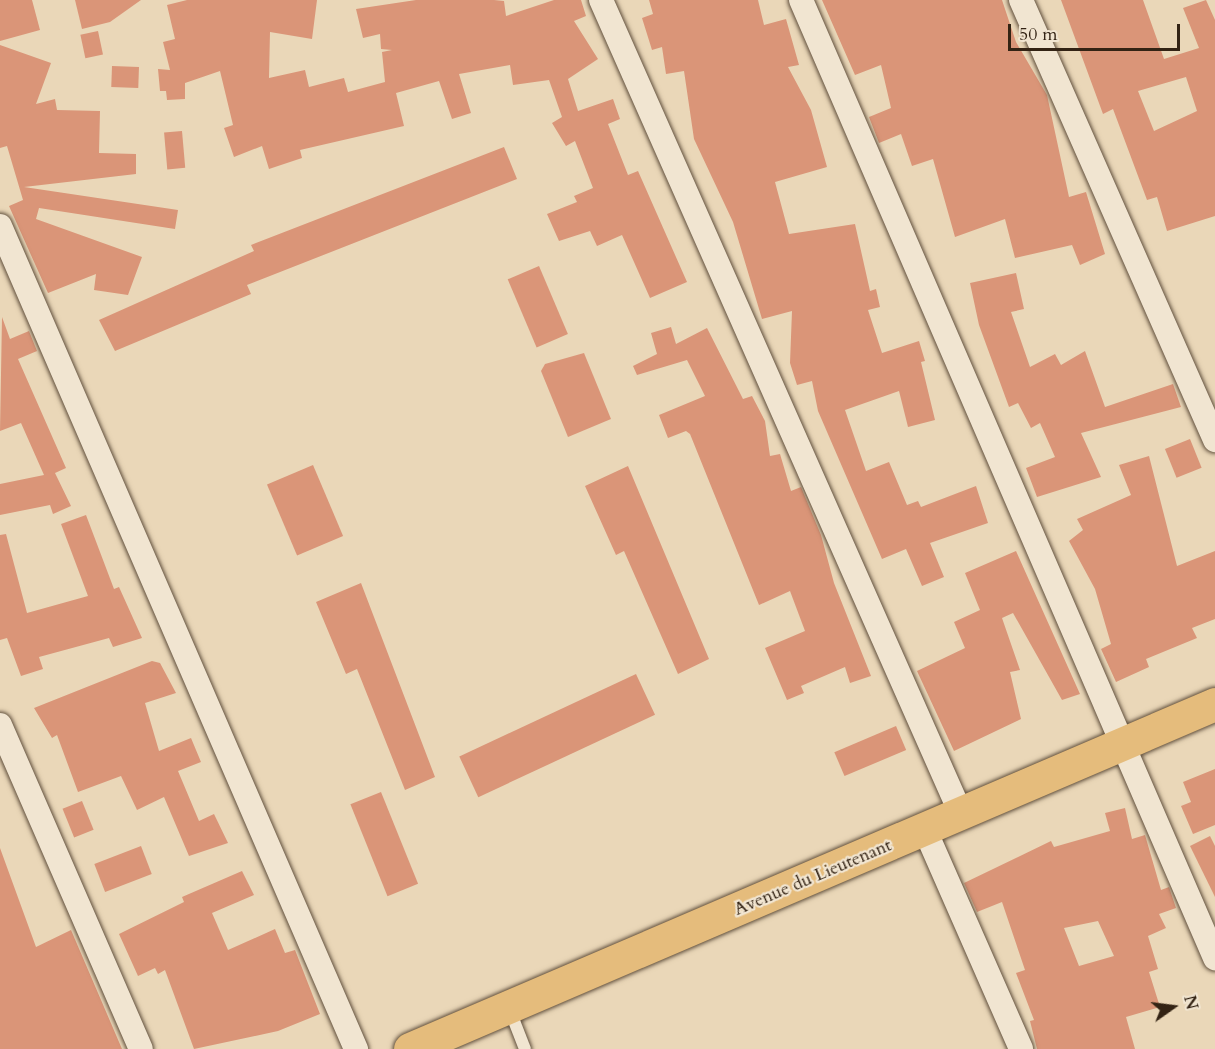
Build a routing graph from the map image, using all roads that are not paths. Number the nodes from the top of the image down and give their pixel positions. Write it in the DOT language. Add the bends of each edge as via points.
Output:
graph roads {
  1 [pos="601,0"];
  2 [pos="801,0"];
  3 [pos="1021,0"];
  4 [pos="0,226"];
  5 [pos="1215,440"];
  6 [pos="1215,704"];
  7 [pos="0,725"];
  8 [pos="1122,747"];
  9 [pos="961,814"];
  10 [pos="925,830"];
  11 [pos="1215,958"];
  12 [pos="509,1007"];
  13 [pos="141,1049"];
  14 [pos="356,1049"];
  15 [pos="410,1049"];
  16 [pos="525,1049"];
  17 [pos="1021,1049"];
  1 -- 9 [label="street"];
  2 -- 8 [label="street"];
  3 -- 5 [label="street"];
  4 -- 14 [label="street"];
  6 -- 8 [label="main road, Avenue du Lieutenant"];
  7 -- 13 [label="street"];
  8 -- 9 [label="main road, Avenue du Lieutenant"];
  8 -- 11 [label="street"];
  9 -- 10 [label="main road, Avenue du Lieutenant"];
  10 -- 12 [label="main road, Avenue du Lieutenant"];
  10 -- 17 [label="street"];
  12 -- 15 [label="main road, Avenue du Lieutenant"];
  12 -- 16 [label="lane"];
}
